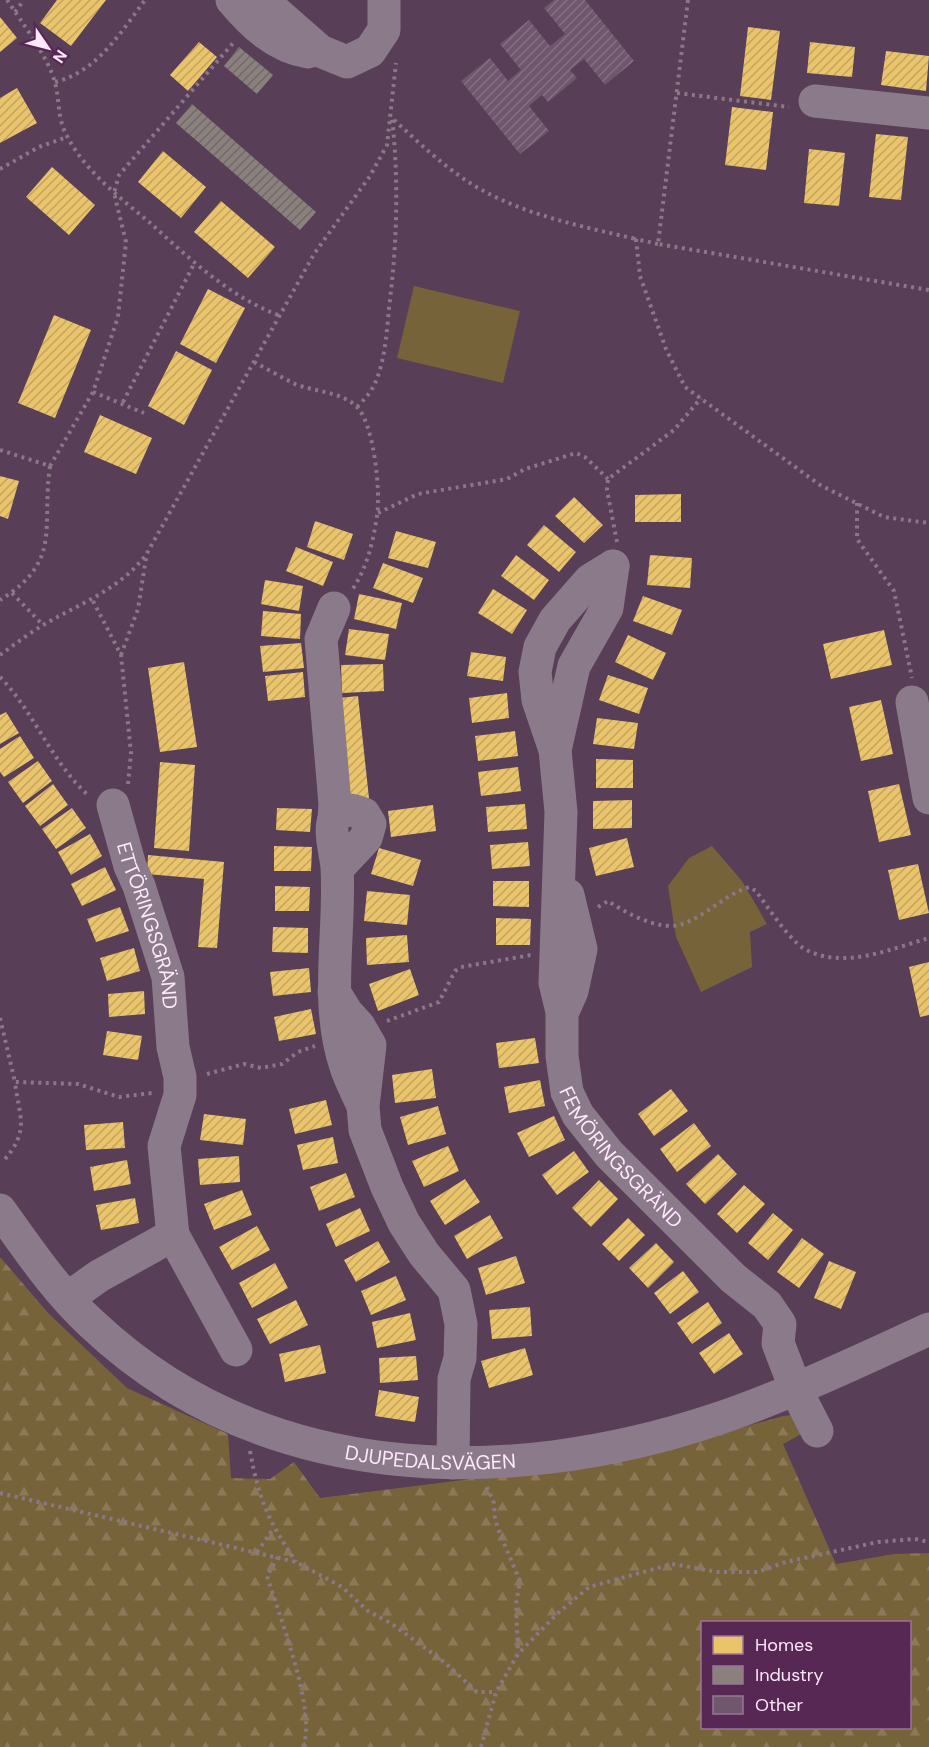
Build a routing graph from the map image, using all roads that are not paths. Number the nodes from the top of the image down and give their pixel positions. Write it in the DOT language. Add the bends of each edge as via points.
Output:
graph roads {
  1 [pos="384,0"];
  2 [pos="249,7"];
  3 [pos="814,101"];
  4 [pos="929,113"];
  5 [pos="334,608"];
  6 [pos="538,658"];
  7 [pos="574,666"];
  8 [pos="912,702"];
  9 [pos="555,750"];
  10 [pos="929,798"];
  11 [pos="113,805"];
  12 [pos="560,864"];
  13 [pos="562,1012"];
  14 [pos="0,1210"];
  15 [pos="173,1235"];
  16 [pos="68,1298"];
  17 [pos="929,1329"];
  18 [pos="236,1350"];
  19 [pos="796,1390"];
  20 [pos="817,1431"];
  21 [pos="468,1463"];
  1 -- 2 [label="street" via="384,30 370,51 347,62 320,51"];
  3 -- 4 [label="street"];
  5 -- 21 [label="street" via="321,639 334,819 339,812 349,809 364,814 370,824 366,838 337,869 334,992 351,1035 345,1066 363,1106 365,1130 387,1187 424,1254 454,1379"];
  6 -- 7 [label="street" via="561,657"];
  6 -- 7 [label="street, FEMÖRINGSGRÄND" via="555,620 590,580 613,566 608,608"];
  6 -- 9 [label="street, FEMÖRINGSGRÄND" via="538,700"];
  7 -- 9 [label="street, FEMÖRINGSGRÄND"];
  8 -- 10 [label="street"];
  9 -- 12 [label="street, FEMÖRINGSGRÄND" via="561,812"];
  11 -- 15 [label="street, ETTÖRINGSGRÄND" via="168,977 173,1047 164,1065 169,1088 158,1123 165,1146"];
  12 -- 13 [label="street, FEMÖRINGSGRÄND" via="555,983"];
  12 -- 13 [label="street, FEMÖRINGSGRÄND" via="581,949 572,991"];
  13 -- 19 [label="street, FEMÖRINGSGRÄND" via="561,1056 567,1092 578,1115 609,1154 733,1278 747,1316 763,1337 778,1343"];
  14 -- 16 [label="street, DJUPEDALSVÄGEN"];
  15 -- 16 [label="street"];
  15 -- 18 [label="street"];
  16 -- 21 [label="street, DJUPEDALSVÄGEN" via="91,1323 156,1375 253,1426 331,1451 385,1459"];
  17 -- 19 [label="street, DJUPEDALSVÄGEN"];
  19 -- 20 [label="street, FEMÖRINGSGRÄND"];
  19 -- 21 [label="street, DJUPEDALSVÄGEN" via="717,1419 632,1442 575,1453"];
}
